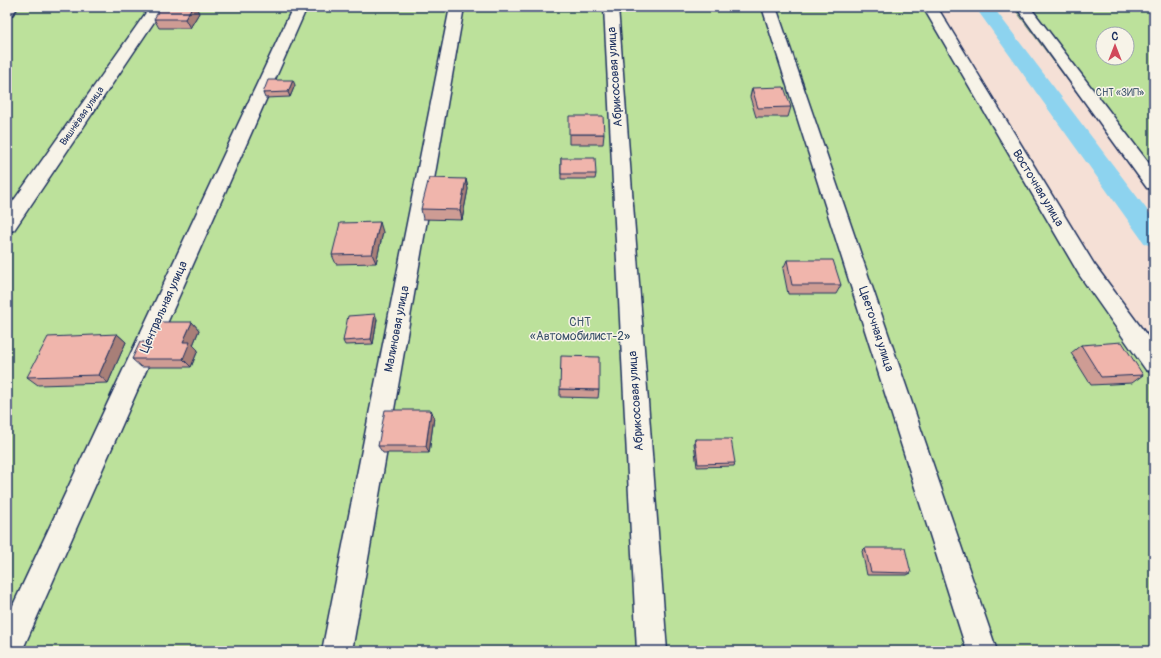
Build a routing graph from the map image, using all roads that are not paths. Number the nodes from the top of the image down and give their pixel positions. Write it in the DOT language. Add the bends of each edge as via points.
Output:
graph roads {
  1 [pos="11,7"];
  2 [pos="157,7"];
  3 [pos="300,7"];
  4 [pos="457,7"];
  5 [pos="611,7"];
  6 [pos="770,7"];
  7 [pos="930,7"];
  8 [pos="1022,7"];
  9 [pos="7,12"];
  10 [pos="1154,183"];
  11 [pos="7,225"];
  12 [pos="1154,363"];
  13 [pos="8,651"];
  14 [pos="337,651"];
  15 [pos="652,651"];
  16 [pos="982,651"];
  1 -- 9 [label="street"];
  2 -- 11 [label="street, Вишнёвая улица"];
  3 -- 13 [label="street, Центральная улица"];
  4 -- 14 [label="street, Малиновая улица"];
  5 -- 15 [label="street, Абрикосовая улица"];
  6 -- 16 [label="street, Цветочная улица"];
  7 -- 12 [label="street, Восточная улица" via="1087,270"];
  8 -- 10 [label="street"];
}
